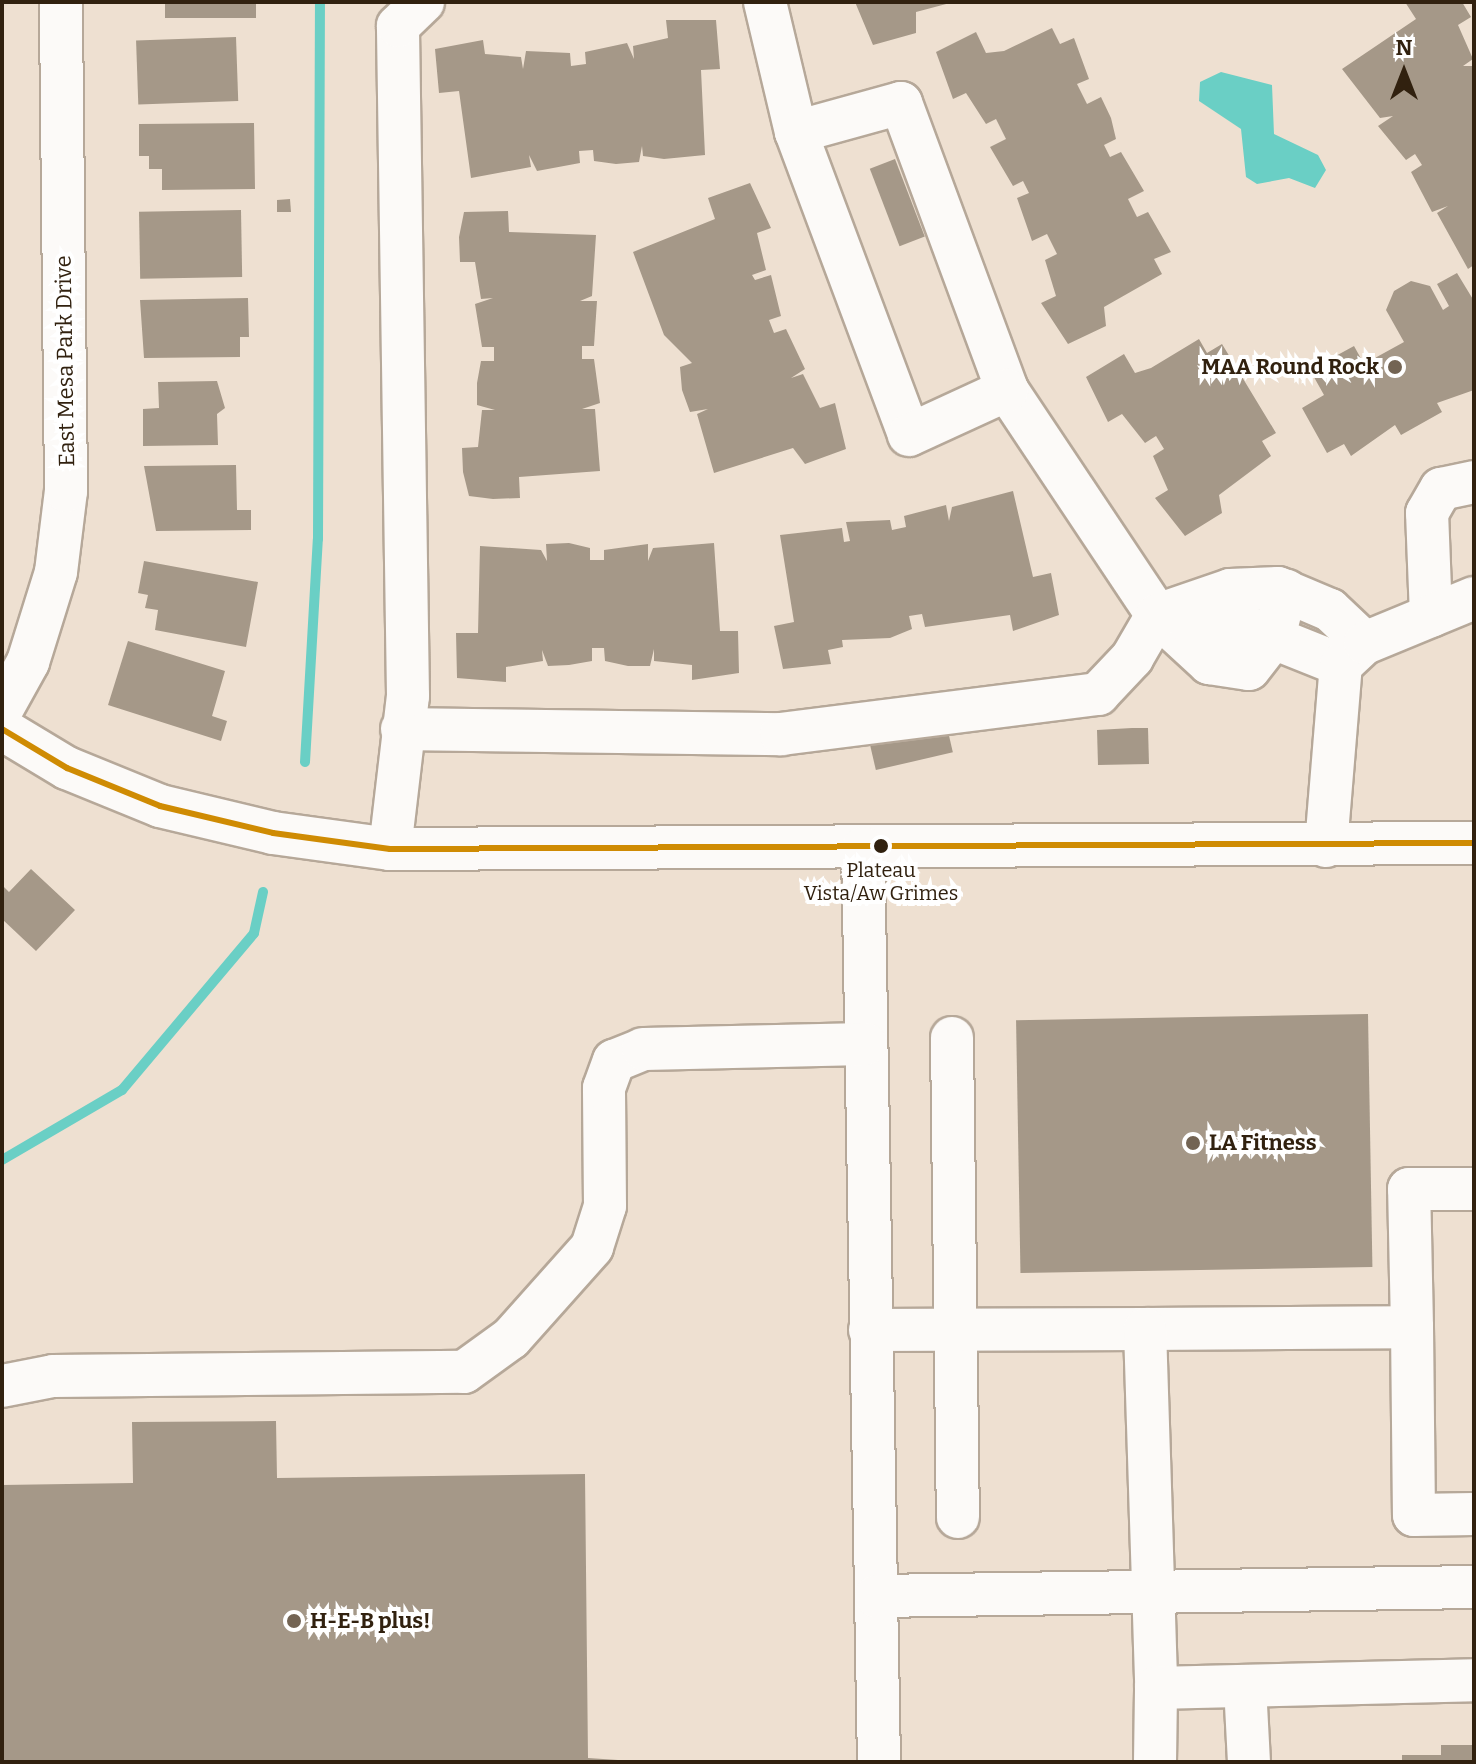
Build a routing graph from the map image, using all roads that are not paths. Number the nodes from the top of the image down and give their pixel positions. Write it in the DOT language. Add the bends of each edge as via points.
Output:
graph roads {
  1 [pos="61,2"];
  2 [pos="423,2"];
  3 [pos="765,2"];
  4 [pos="796,132"];
  5 [pos="1007,390"];
  6 [pos="1474,482"];
  7 [pos="1286,591"];
  8 [pos="1474,598"];
  9 [pos="1157,615"];
  10 [pos="1431,616"];
  11 [pos="1274,637"];
  12 [pos="1353,654"];
  13 [pos="2,709"];
  14 [pos="2,729"];
  15 [pos="402,729"];
  16 [pos="1474,843"];
  17 [pos="1326,846"];
  18 [pos="863,848"];
  19 [pos="390,849"];
  20 [pos="952,1038"];
  21 [pos="866,1044"];
  22 [pos="1474,1189"];
  23 [pos="1412,1327"];
  24 [pos="1145,1329"];
  25 [pos="870,1330"];
  26 [pos="957,1332"];
  27 [pos="2,1386"];
  28 [pos="1474,1514"];
  29 [pos="958,1517"];
  30 [pos="1474,1587"];
  31 [pos="1149,1592"];
  32 [pos="876,1596"];
  33 [pos="1474,1680"];
  34 [pos="1245,1686"];
  35 [pos="1156,1688"];
  36 [pos="879,1762"];
  37 [pos="1155,1762"];
  38 [pos="1249,1762"];
  1 -- 13 [label="street, East Mesa Park Drive" via="66,491 56,572 28,662"];
  2 -- 15 [label="street" via="398,26 408,696"];
  3 -- 4 [label="street"];
  4 -- 5 [label="street" via="901,103"];
  4 -- 5 [label="street" via="909,435"];
  5 -- 9 [label="street"];
  6 -- 10 [label="street" via="1441,489 1427,513"];
  7 -- 9 [label="street" via="1230,590"];
  7 -- 11 [label="street"];
  7 -- 12 [label="street" via="1330,610"];
  8 -- 10 [label="street"];
  9 -- 11 [label="street" via="1209,663 1232,671 1249,669"];
  9 -- 15 [label="street" via="1132,658 1098,694 781,734"];
  10 -- 12 [label="street"];
  11 -- 12 [label="street"];
  12 -- 17 [label="street"];
  14 -- 19 [label="street" via="67,768 160,806 273,833"];
  15 -- 19 [label="street"];
  16 -- 17 [label="street"];
  17 -- 18 [label="street"];
  18 -- 19 [label="street"];
  18 -- 21 [label="street"];
  20 -- 26 [label="street"];
  21 -- 25 [label="street"];
  21 -- 27 [label="street" via="643,1049 614,1061 604,1088 605,1206 592,1247 511,1338 464,1372 53,1376"];
  22 -- 23 [label="street" via="1409,1189"];
  23 -- 24 [label="street"];
  23 -- 28 [label="street" via="1414,1515"];
  24 -- 26 [label="street"];
  24 -- 31 [label="street"];
  25 -- 26 [label="street"];
  25 -- 32 [label="street"];
  26 -- 29 [label="street"];
  30 -- 31 [label="street"];
  31 -- 32 [label="street"];
  31 -- 35 [label="street"];
  32 -- 36 [label="street"];
  33 -- 34 [label="street"];
  34 -- 35 [label="street"];
  34 -- 38 [label="street"];
  35 -- 37 [label="street"];
}
